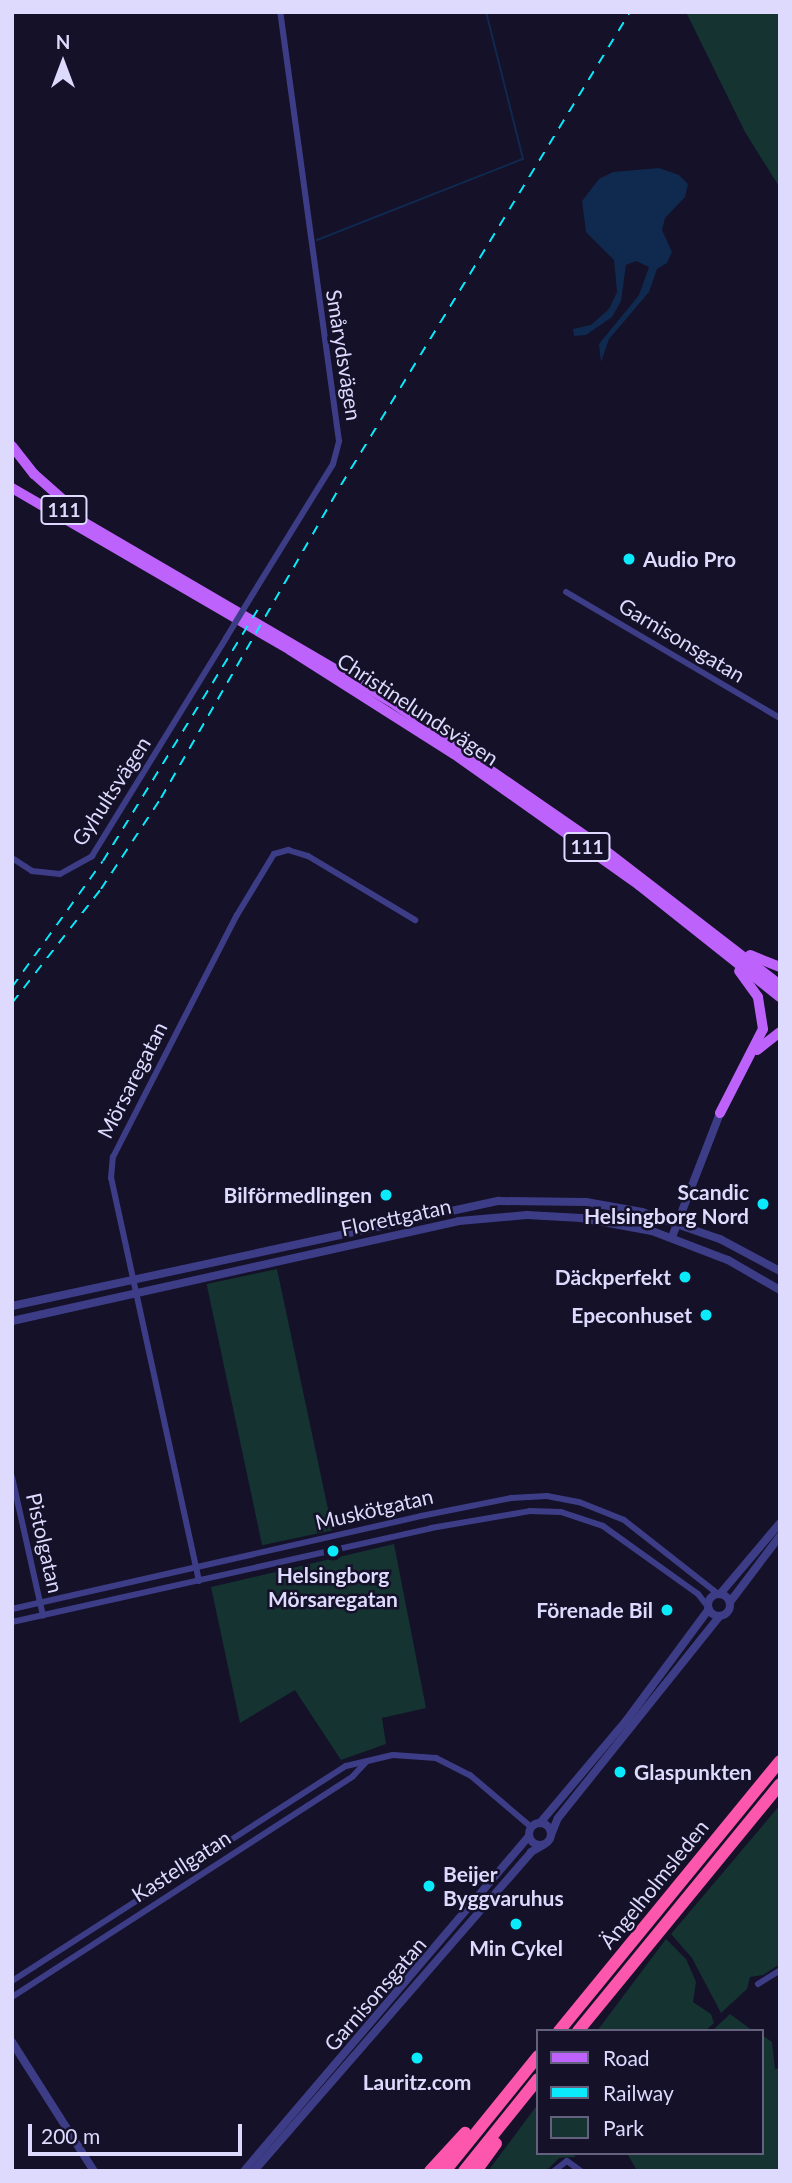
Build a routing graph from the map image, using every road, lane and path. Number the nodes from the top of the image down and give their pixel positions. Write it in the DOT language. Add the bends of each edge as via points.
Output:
graph roads {
  1 [pos="280,12"];
  2 [pos="12,446"];
  3 [pos="12,480"];
  4 [pos="12,489"];
  5 [pos="117,540"];
  6 [pos="566,593"];
  7 [pos="207,669"];
  8 [pos="780,718"];
  9 [pos="12,858"];
  10 [pos="683,909"];
  11 [pos="415,919"];
  12 [pos="702,934"];
  13 [pos="780,967"];
  14 [pos="780,985"];
  15 [pos="780,997"];
  16 [pos="780,1032"];
  17 [pos="753,1055"];
  18 [pos="720,1113"];
  19 [pos="677,1222"];
  20 [pos="672,1237"];
  21 [pos="780,1271"];
  22 [pos="132,1280"];
  23 [pos="780,1290"];
  24 [pos="135,1294"];
  25 [pos="12,1306"];
  26 [pos="12,1321"];
  27 [pos="12,1477"];
  28 [pos="780,1522"];
  29 [pos="780,1536"];
  30 [pos="196,1567"];
  31 [pos="199,1581"];
  32 [pos="719,1594"];
  33 [pos="40,1602"];
  34 [pos="730,1602"];
  35 [pos="709,1608"];
  36 [pos="12,1609"];
  37 [pos="43,1616"];
  38 [pos="720,1616"];
  39 [pos="12,1622"];
  40 [pos="366,1761"];
  41 [pos="780,1761"];
  42 [pos="780,1784"];
  43 [pos="540,1823"];
  44 [pos="530,1832"];
  45 [pos="551,1835"];
  46 [pos="542,1845"];
  47 [pos="780,1970"];
  48 [pos="12,1981"];
  49 [pos="758,1984"];
  50 [pos="12,1997"];
  51 [pos="561,2029"];
  52 [pos="580,2029"];
  53 [pos="12,2042"];
  54 [pos="536,2058"];
  55 [pos="536,2081"];
  56 [pos="513,2087"];
  57 [pos="536,2092"];
  58 [pos="94,2171"];
  59 [pos="244,2171"];
  60 [pos="254,2171"];
  61 [pos="430,2171"];
  62 [pos="444,2171"];
  63 [pos="464,2171"];
  64 [pos="476,2171"];
  65 [pos="554,2171"];
  66 [pos="581,2171"];
  1 -- 7 [label="street, Smårydsvägen, bridge" via="340,441 333,464"];
  2 -- 5 [label="main road" via="52,491"];
  3 -- 5 [label="main road, Christinelundsvägen / 111"];
  4 -- 12 [label="main road, Christinelundsvägen / 111" via="385,709 565,831"];
  5 -- 10 [label="main road, Christinelundsvägen / 111" via="390,701"];
  6 -- 8 [label="street, Garnisonsgatan"];
  7 -- 9 [label="street, Gyhultsvägen" via="92,856 60,874 32,871"];
  10 -- 13 [label="main road" via="753,957"];
  10 -- 14 [label="main road, Christinelundsvägen / 111"];
  11 -- 22 [label="street, Mörsaregatan" via="294,851 283,849 271,859 113,1157 111,1178"];
  12 -- 15 [label="main road, Christinelundsvägen / 111"];
  12 -- 17 [label="main road" via="758,997 763,1025"];
  16 -- 17 [label="main road"];
  17 -- 18 [label="main road"];
  18 -- 19 [label="street"];
  19 -- 20 [label="street"];
  19 -- 21 [label="street, Florettgatan"];
  19 -- 22 [label="street, Florettgatan" via="586,1202 489,1203"];
  20 -- 23 [label="street, Florettgatan" via="728,1260"];
  20 -- 24 [label="street, Florettgatan" via="581,1218 486,1218"];
  22 -- 24 [label="street, Mörsaregatan"];
  22 -- 25 [label="street, Florettgatan"];
  24 -- 26 [label="street, Florettgatan"];
  24 -- 30 [label="street, Mörsaregatan"];
  27 -- 33 [label="street, Pistolgatan"];
  28 -- 32 [label="street, Garnisonsgatan"];
  29 -- 34 [label="street, Garnisonsgatan"];
  30 -- 31 [label="street, Mörsaregatan"];
  30 -- 32 [label="street, Muskötgatan" via="511,1498 547,1496 579,1502 624,1520"];
  30 -- 33 [label="street, Muskötgatan"];
  31 -- 35 [label="street, Muskötgatan" via="431,1528 544,1511 603,1526 698,1594"];
  31 -- 37 [label="street, Muskötgatan"];
  32 -- 34 [label="street"];
  32 -- 35 [label="street, Garnisonsgatan" via="710,1599"];
  33 -- 36 [label="street, Muskötgatan"];
  33 -- 37 [label="street, Pistolgatan"];
  34 -- 38 [label="street, Garnisonsgatan" via="729,1612"];
  35 -- 38 [label="street"];
  35 -- 43 [label="street, Garnisonsgatan" via="626,1721"];
  37 -- 39 [label="street, Muskötgatan"];
  38 -- 45 [label="street, Garnisonsgatan" via="563,1811"];
  40 -- 44 [label="street, Kastellgatan" via="415,1755 453,1765"];
  40 -- 48 [label="street, Kastellgatan" via="346,1766"];
  40 -- 50 [label="street, Kastellgatan" via="352,1776"];
  41 -- 51 [label="highway, Ängelholmsleden"];
  42 -- 52 [label="highway, Ängelholmsleden"];
  43 -- 44 [label="street, Garnisonsgatan"];
  43 -- 45 [label="street"];
  44 -- 46 [label="street"];
  44 -- 59 [label="street, Garnisonsgatan" via="382,2014"];
  45 -- 46 [label="street, Garnisonsgatan"];
  46 -- 60 [label="street, Garnisonsgatan" via="531,1852"];
  47 -- 49 [label="street"];
  53 -- 58 [label="street"];
  54 -- 56 [label="highway"];
  55 -- 63 [label="highway"];
  56 -- 61 [label="highway"];
  56 -- 62 [label="highway"];
  57 -- 64 [label="highway"];
  65 -- 66 [label="street" via="570,2161"];
}
